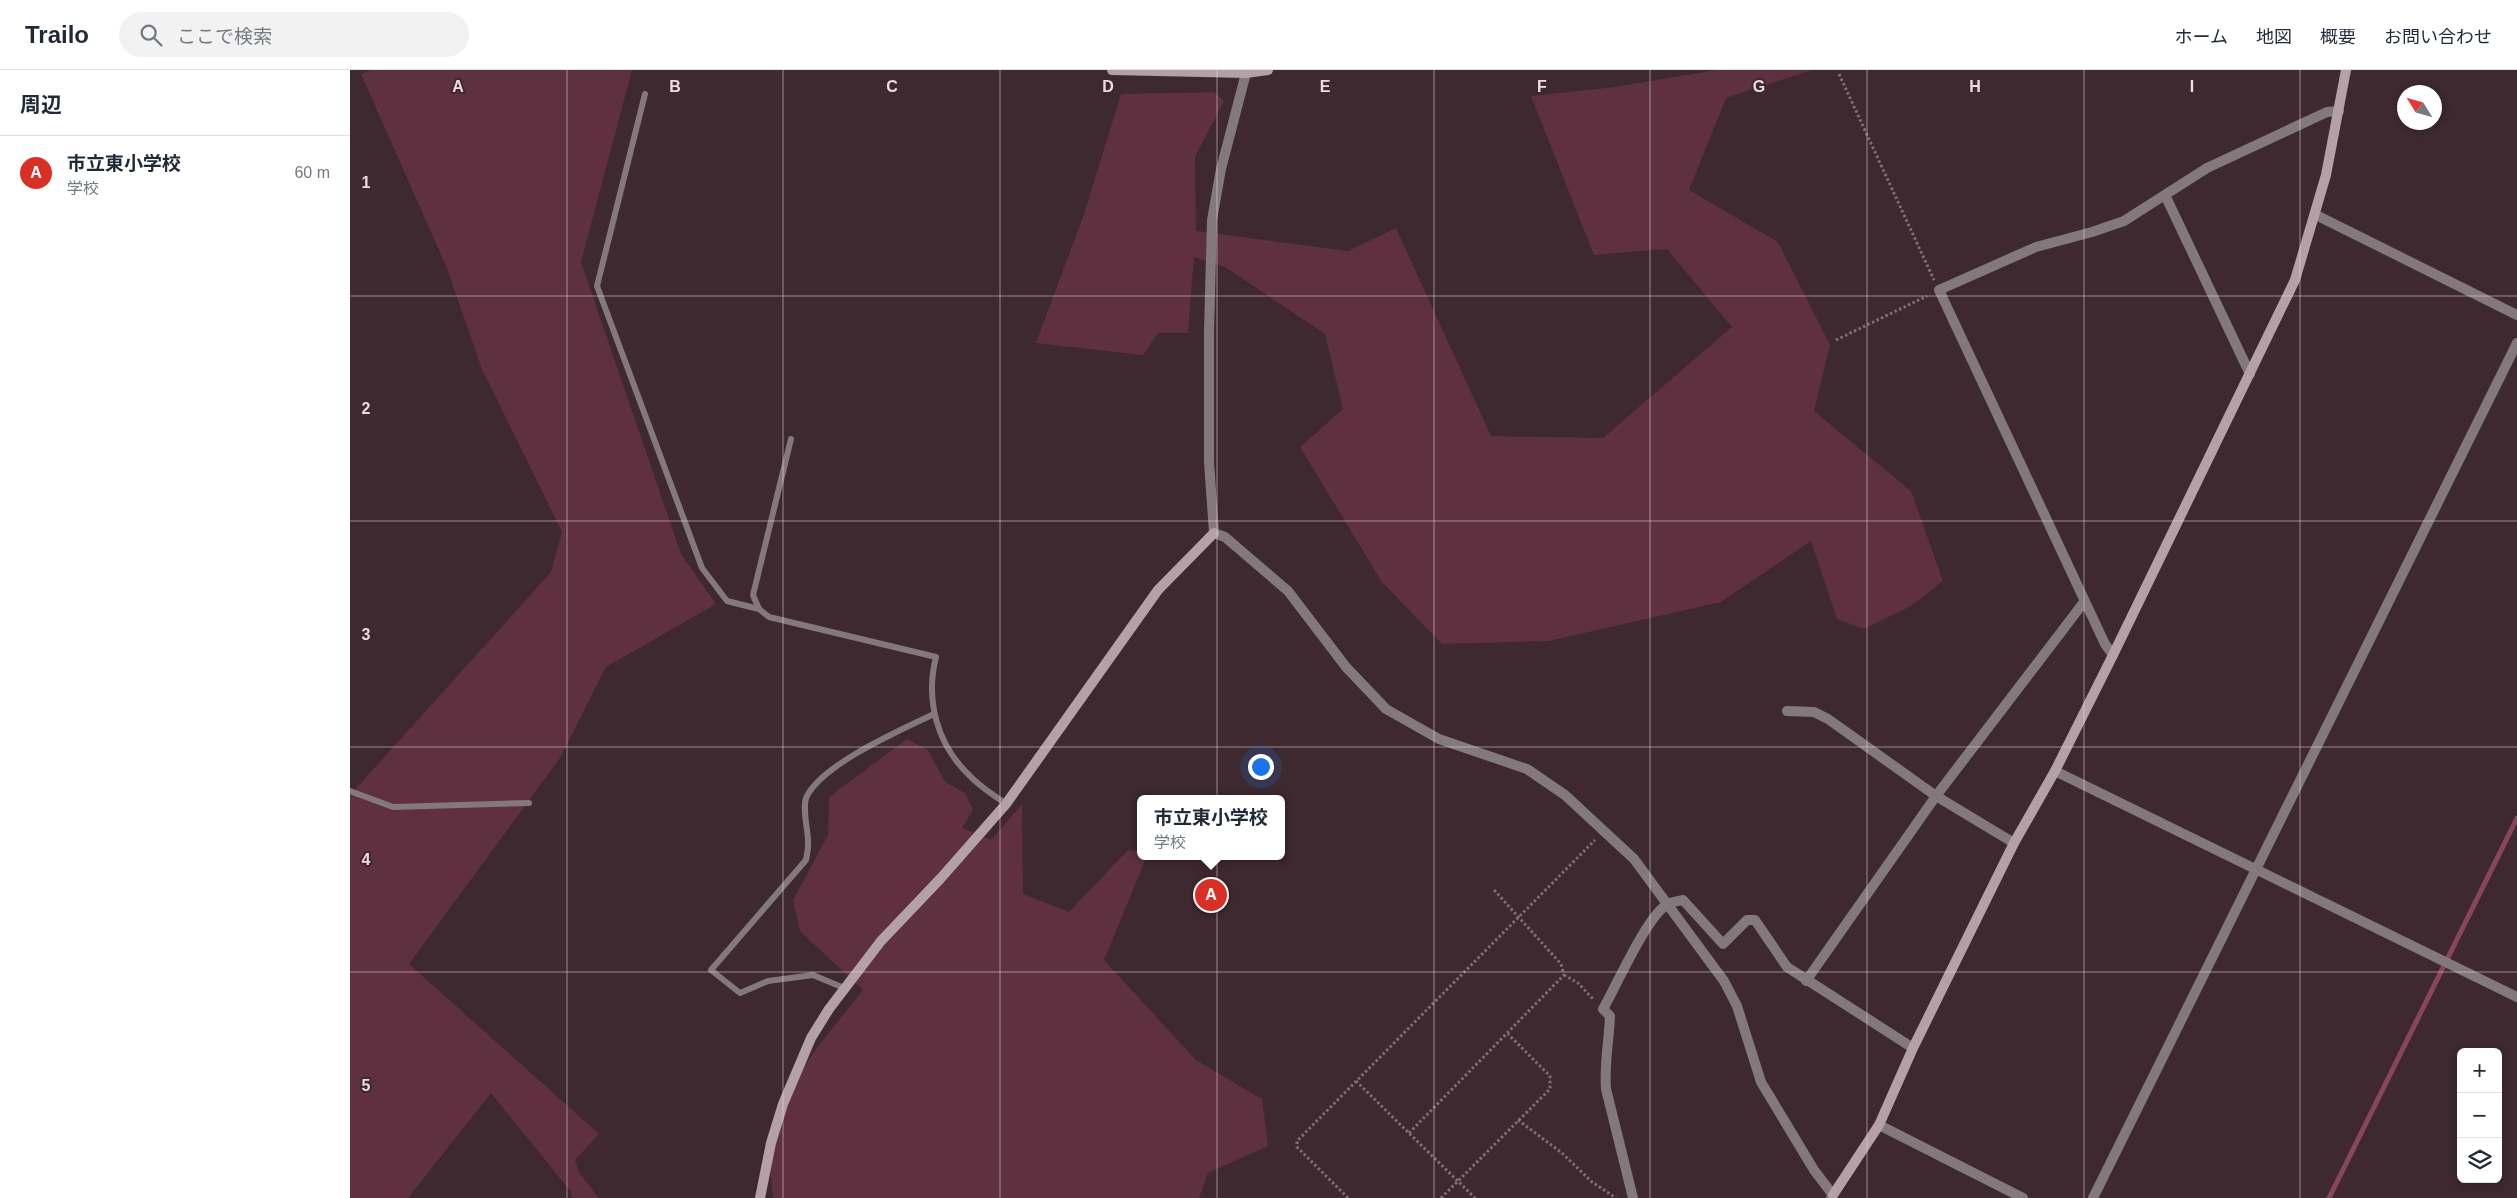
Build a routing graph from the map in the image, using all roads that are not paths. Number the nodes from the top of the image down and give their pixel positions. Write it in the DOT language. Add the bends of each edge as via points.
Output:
graph roads {
  1 [pos="1112,70"];
  2 [pos="1268,70"];
  3 [pos="2346,70"];
  4 [pos="1246,73"];
  5 [pos="645,94"];
  6 [pos="2339,111"];
  7 [pos="2165,195"];
  8 [pos="2316,215"];
  9 [pos="2517,315"];
  10 [pos="2517,343"];
  11 [pos="2250,374"];
  12 [pos="791,439"];
  13 [pos="1214,533"];
  14 [pos="2084,602"];
  15 [pos="759,609"];
  16 [pos="2114,655"];
  17 [pos="1787,711"];
  18 [pos="934,714"];
  19 [pos="2055,771"];
  20 [pos="350,791"];
  21 [pos="1936,796"];
  22 [pos="529,803"];
  23 [pos="1006,804"];
  24 [pos="2014,843"];
  25 [pos="2255,870"];
  26 [pos="1667,905"];
  27 [pos="1806,981"];
  28 [pos="844,988"];
  29 [pos="2517,997"];
  30 [pos="1914,1048"];
  31 [pos="1879,1125"];
  32 [pos="1832,1196"];
  33 [pos="760,1198"];
  34 [pos="1633,1198"];
  35 [pos="2023,1198"];
  36 [pos="2093,1198"];
  1 -- 4 [label="street"];
  2 -- 4 [label="street"];
  3 -- 6 [label="street"];
  4 -- 13 [label="street" via="1221,169 1212,220 1209,462"];
  5 -- 15 [label="lane" via="597,286 702,568 727,601"];
  6 -- 7 [label="street" via="2327,112 2207,168"];
  6 -- 8 [label="street"];
  7 -- 11 [label="street"];
  7 -- 14 [label="street" via="2124,221 2036,247 1939,290"];
  8 -- 9 [label="street"];
  8 -- 11 [label="street" via="2295,280"];
  10 -- 25 [label="street"];
  11 -- 16 [label="street"];
  12 -- 15 [label="lane" via="753,595"];
  13 -- 23 [label="street" via="1158,590"];
  13 -- 26 [label="street" via="1225,537 1288,591 1346,667 1386,709 1439,739 1527,769 1566,795 1634,859"];
  14 -- 16 [label="street"];
  14 -- 21 [label="street"];
  15 -- 18 [label="lane" via="768,617 936,657 931,678"];
  16 -- 19 [label="street"];
  17 -- 21 [label="street" via="1814,712 1828,719"];
  18 -- 23 [label="lane" via="943,738 960,766"];
  18 -- 28 [label="lane" via="826,773 806,797 806,860 711,970 740,993 768,982 813,975"];
  19 -- 24 [label="street"];
  19 -- 25 [label="street"];
  20 -- 22 [label="lane" via="393,807"];
  21 -- 24 [label="street"];
  21 -- 27 [label="street"];
  23 -- 28 [label="street" via="881,941"];
  24 -- 30 [label="street"];
  25 -- 29 [label="street"];
  25 -- 36 [label="street"];
  26 -- 27 [label="street" via="1683,900 1723,944 1747,920 1755,920 1787,966"];
  26 -- 32 [label="street" via="1724,981 1737,1006 1761,1082 1773,1106"];
  26 -- 34 [label="street" via="1626,964 1603,1009 1610,1016 1606,1089"];
  27 -- 30 [label="street"];
  28 -- 33 [label="street" via="811,1038 794,1074 771,1143"];
  30 -- 31 [label="street"];
  31 -- 32 [label="street"];
  31 -- 35 [label="street"];
}
